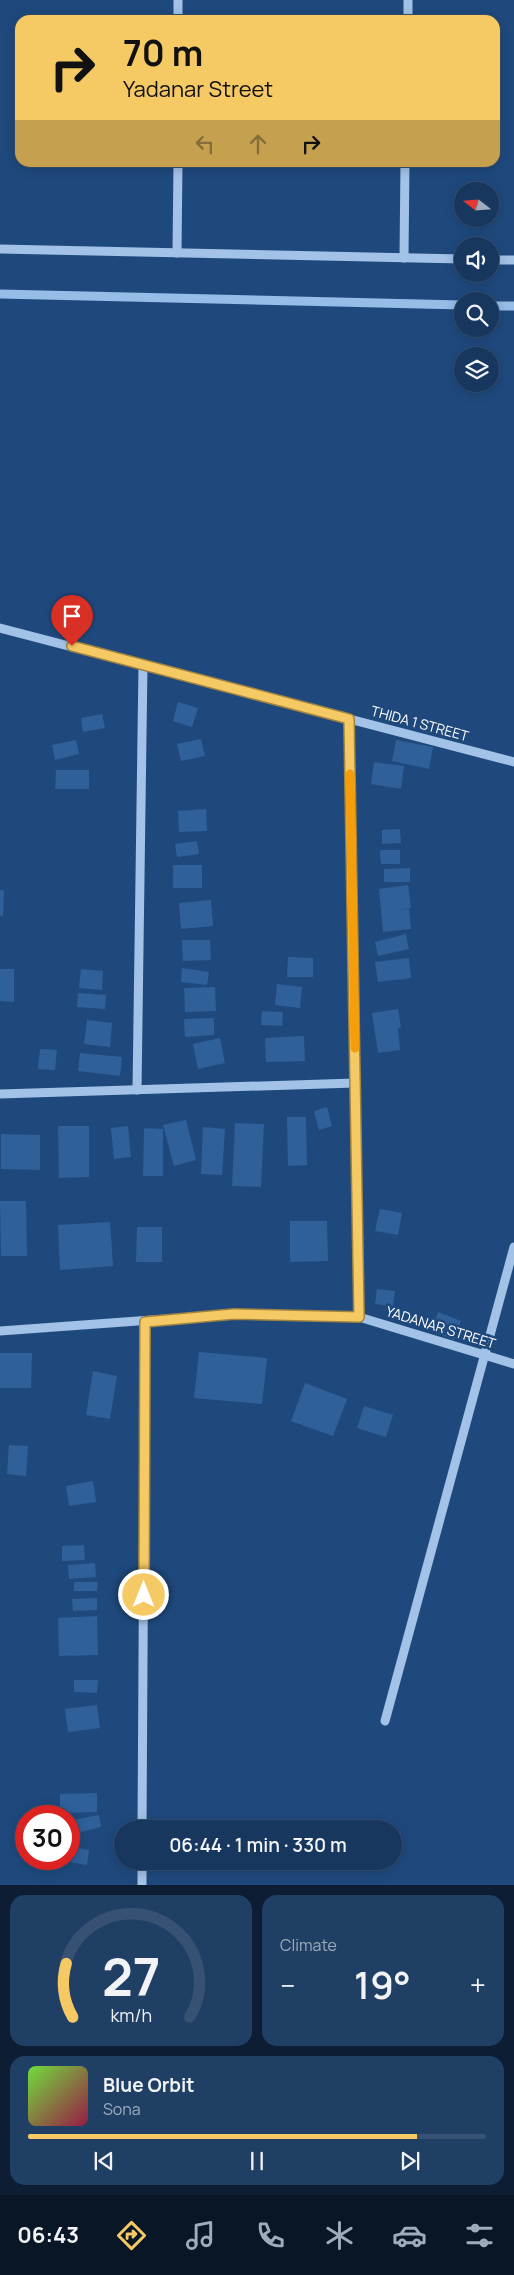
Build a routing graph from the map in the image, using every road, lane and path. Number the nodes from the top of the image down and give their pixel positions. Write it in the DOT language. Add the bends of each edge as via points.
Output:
graph roads {
  1 [pos="178,0"];
  2 [pos="408,0"];
  3 [pos="178,15"];
  4 [pos="408,15"];
  5 [pos="178,167"];
  6 [pos="405,167"];
  7 [pos="0,249"];
  8 [pos="178,253"];
  9 [pos="404,258"];
  10 [pos="454,259"];
  11 [pos="499,260"];
  12 [pos="514,260"];
  13 [pos="0,628"];
  14 [pos="143,665"];
  15 [pos="349,719"];
  16 [pos="514,762"];
  17 [pos="355,1083"];
  18 [pos="137,1090"];
  19 [pos="0,1094"];
  20 [pos="514,1247"];
  21 [pos="359,1317"];
  22 [pos="145,1322"];
  23 [pos="0,1330"];
  24 [pos="485,1355"];
  25 [pos="514,1364"];
  26 [pos="386,1721"];
  27 [pos="142,1820"];
  28 [pos="142,1870"];
  29 [pos="142,1885"];
  1 -- 3 [label="street"];
  2 -- 4 [label="street"];
  5 -- 8 [label="street"];
  6 -- 9 [label="street"];
  7 -- 8 [label="street"];
  8 -- 9 [label="street"];
  9 -- 10 [label="street"];
  11 -- 12 [label="street"];
  13 -- 14 [label="street, THIDA 1 STREET"];
  14 -- 15 [label="street, THIDA 1 STREET"];
  14 -- 18 [label="street"];
  15 -- 16 [label="street, THIDA 1 STREET"];
  15 -- 17 [label="street"];
  17 -- 18 [label="street"];
  17 -- 21 [label="street"];
  18 -- 19 [label="street"];
  20 -- 24 [label="street"];
  21 -- 22 [label="street, YADANAR STREET" via="234,1314"];
  21 -- 24 [label="street, YADANAR STREET"];
  22 -- 23 [label="street, YADANAR STREET"];
  22 -- 27 [label="street"];
  24 -- 25 [label="street, YADANAR STREET"];
  24 -- 26 [label="street"];
  28 -- 29 [label="street"];
}
